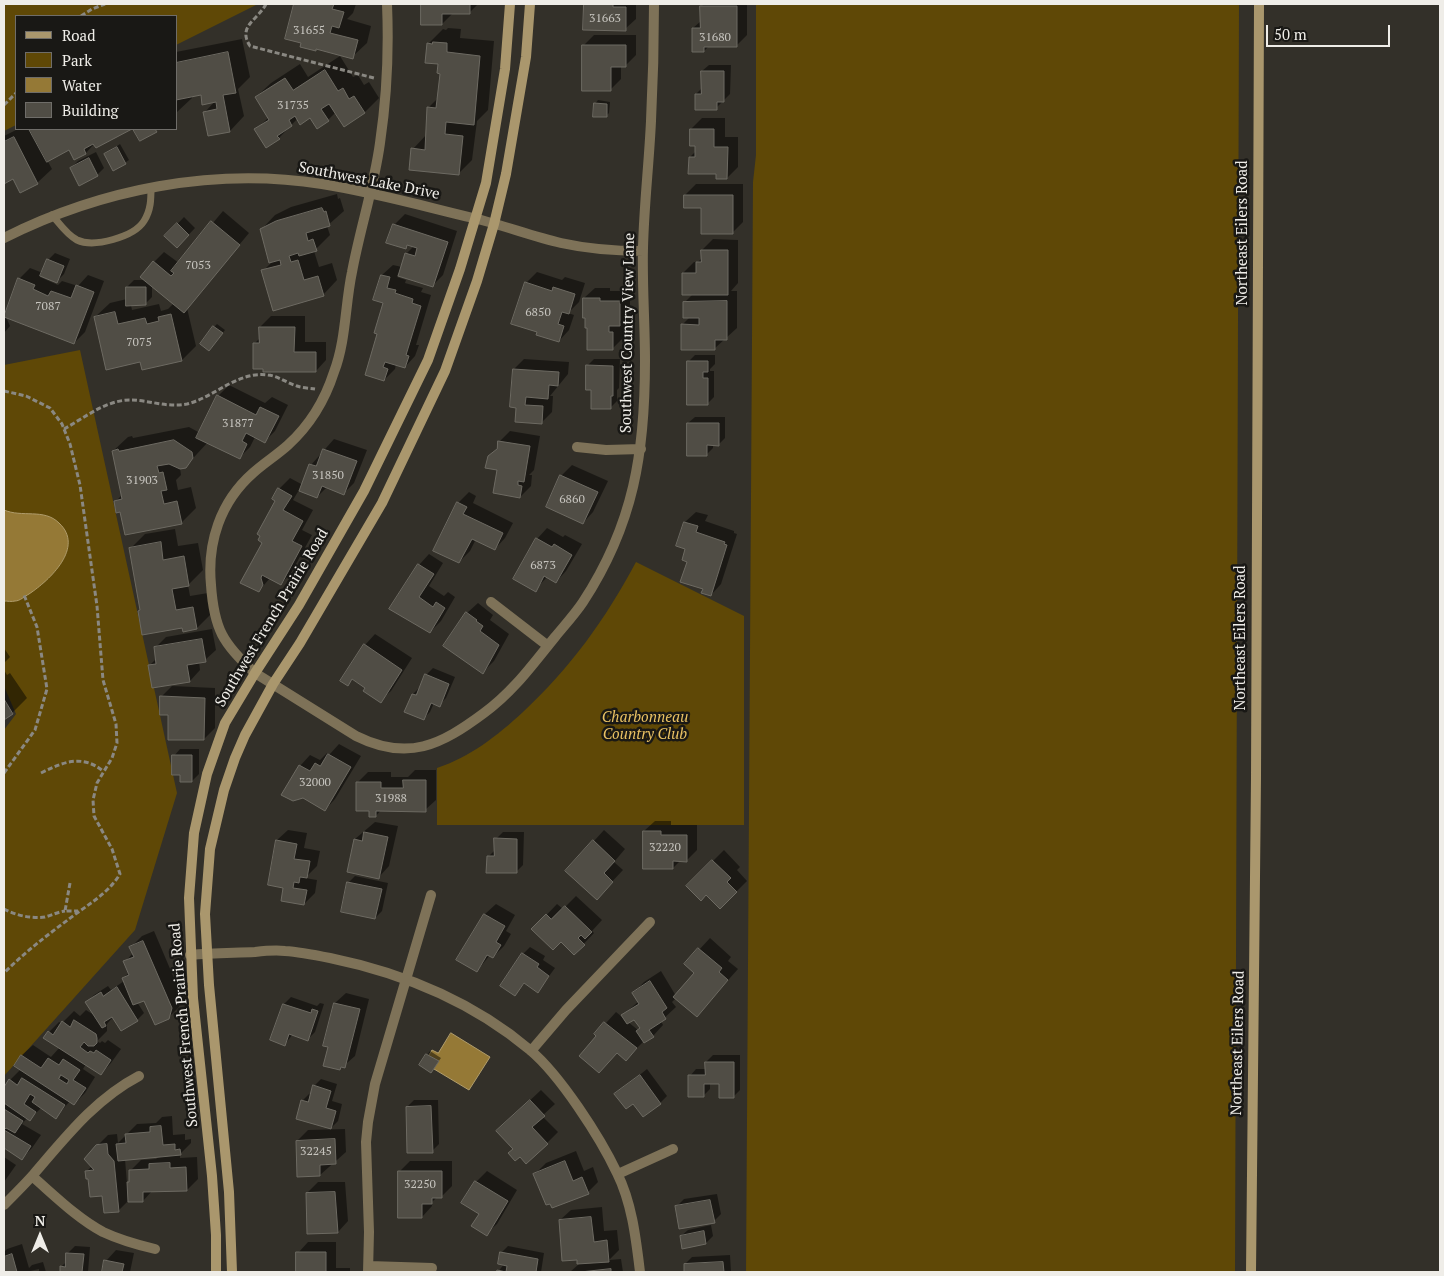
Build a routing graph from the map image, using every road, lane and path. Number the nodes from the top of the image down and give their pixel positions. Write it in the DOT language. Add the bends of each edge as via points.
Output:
graph roads {
  1 [pos="105,4"];
  2 [pos="266,4"];
  3 [pos="387,4"];
  4 [pos="510,4"];
  5 [pos="530,4"];
  6 [pos="654,4"];
  7 [pos="1258,4"];
  8 [pos="83,15"];
  9 [pos="377,78"];
  10 [pos="15,93"];
  11 [pos="4,105"];
  12 [pos="151,187"];
  13 [pos="370,194"];
  14 [pos="52,215"];
  15 [pos="476,219"];
  16 [pos="494,224"];
  17 [pos="4,238"];
  18 [pos="643,251"];
  19 [pos="317,390"];
  20 [pos="4,391"];
  21 [pos="64,429"];
  22 [pos="577,447"];
  23 [pos="641,449"];
  24 [pos="24,595"];
  25 [pos="491,602"];
  26 [pos="548,646"];
  27 [pos="255,673"];
  28 [pos="273,684"];
  29 [pos="104,771"];
  30 [pos="4,773"];
  31 [pos="42,773"];
  32 [pos="70,884"];
  33 [pos="432,895"];
  34 [pos="4,909"];
  35 [pos="65,911"];
  36 [pos="79,911"];
  37 [pos="650,922"];
  38 [pos="207,954"];
  39 [pos="190,955"];
  40 [pos="4,973"];
  41 [pos="405,978"];
  42 [pos="531,1050"];
  43 [pos="138,1076"];
  44 [pos="674,1149"];
  45 [pos="618,1174"];
  46 [pos="32,1176"];
  47 [pos="4,1205"];
  48 [pos="156,1249"];
  49 [pos="432,1268"];
  50 [pos="368,1269"];
  51 [pos="216,1272"];
  52 [pos="232,1272"];
  53 [pos="640,1272"];
  54 [pos="1251,1272"];
  1 -- 8 [label="path"];
  2 -- 9 [label="path" via="245,32 250,46"];
  3 -- 13 [label="street, Southwest Country View Lane" via="387,87"];
  4 -- 15 [label="street, Southwest French Prairie Road" via="496,127"];
  5 -- 16 [label="street, Southwest French Prairie Road" via="517,115"];
  6 -- 18 [label="street, Southwest Country View Lane" via="652,122"];
  7 -- 54 [label="street, Northeast Eilers Road"];
  10 -- 11 [label="path"];
  12 -- 13 [label="street, Southwest Lake Drive" via="208,180 266,179 322,184"];
  12 -- 14 [label="street, Southwest Lake Drive" via="88,202"];
  12 -- 14 [label="lane" via="150,207 143,222 126,235 103,243 77,240"];
  13 -- 15 [label="street, Southwest Lake Drive"];
  13 -- 27 [label="street, Southwest Country View Lane" via="351,274 340,352 328,387 311,419 289,444 240,485 215,533 210,572 219,631"];
  14 -- 17 [label="street, Southwest Lake Drive"];
  15 -- 16 [label="street, Southwest Lake Drive"];
  15 -- 27 [label="street, Southwest French Prairie Road" via="428,360 364,491 299,605"];
  16 -- 18 [label="street, Southwest Lake Drive" via="587,248"];
  16 -- 28 [label="street, Southwest French Prairie Road" via="445,371 382,503"];
  18 -- 23 [label="street, Southwest Country View Lane" via="645,362"];
  19 -- 21 [label="path" via="268,375 247,377 185,404 117,401"];
  20 -- 21 [label="path" via="26,396 50,408"];
  21 -- 29 [label="path" via="80,485 104,680 116,724 116,743"];
  22 -- 23 [label="street"];
  23 -- 26 [label="street, Southwest Country View Lane" via="629,507 616,542 582,604"];
  24 -- 30 [label="path" via="37,627 47,689 35,730"];
  25 -- 26 [label="street"];
  26 -- 28 [label="street, Southwest Country View Lane" via="528,672 493,706 441,741 413,749 398,750 370,743"];
  27 -- 28 [label="street, Southwest Country View Lane"];
  27 -- 39 [label="street, Southwest French Prairie Road" via="225,723 207,774 189,874"];
  28 -- 38 [label="street, Southwest French Prairie Road" via="245,735 224,790 210,849 205,914"];
  29 -- 31 [label="path" via="86,762 73,761"];
  29 -- 36 [label="path" via="93,800 94,816 112,849 120,874 97,900"];
  32 -- 35 [label="path"];
  33 -- 41 [label="street"];
  34 -- 35 [label="path" via="32,917"];
  35 -- 36 [label="path"];
  36 -- 40 [label="path"];
  37 -- 42 [label="street"];
  38 -- 39 [label="street"];
  38 -- 41 [label="street" via="284,951 360,964"];
  38 -- 52 [label="street, Southwest French Prairie Road" via="229,1192"];
  39 -- 51 [label="street, Southwest French Prairie Road" via="212,1176"];
  41 -- 42 [label="street" via="460,1003"];
  41 -- 50 [label="street" via="374,1084 368,1122"];
  42 -- 45 [label="street" via="566,1092"];
  43 -- 46 [label="street" via="109,1094"];
  44 -- 45 [label="street"];
  45 -- 53 [label="street" via="635,1236"];
  46 -- 47 [label="street"];
  46 -- 48 [label="street" via="78,1216 104,1232"];
  49 -- 50 [label="street"];
}
